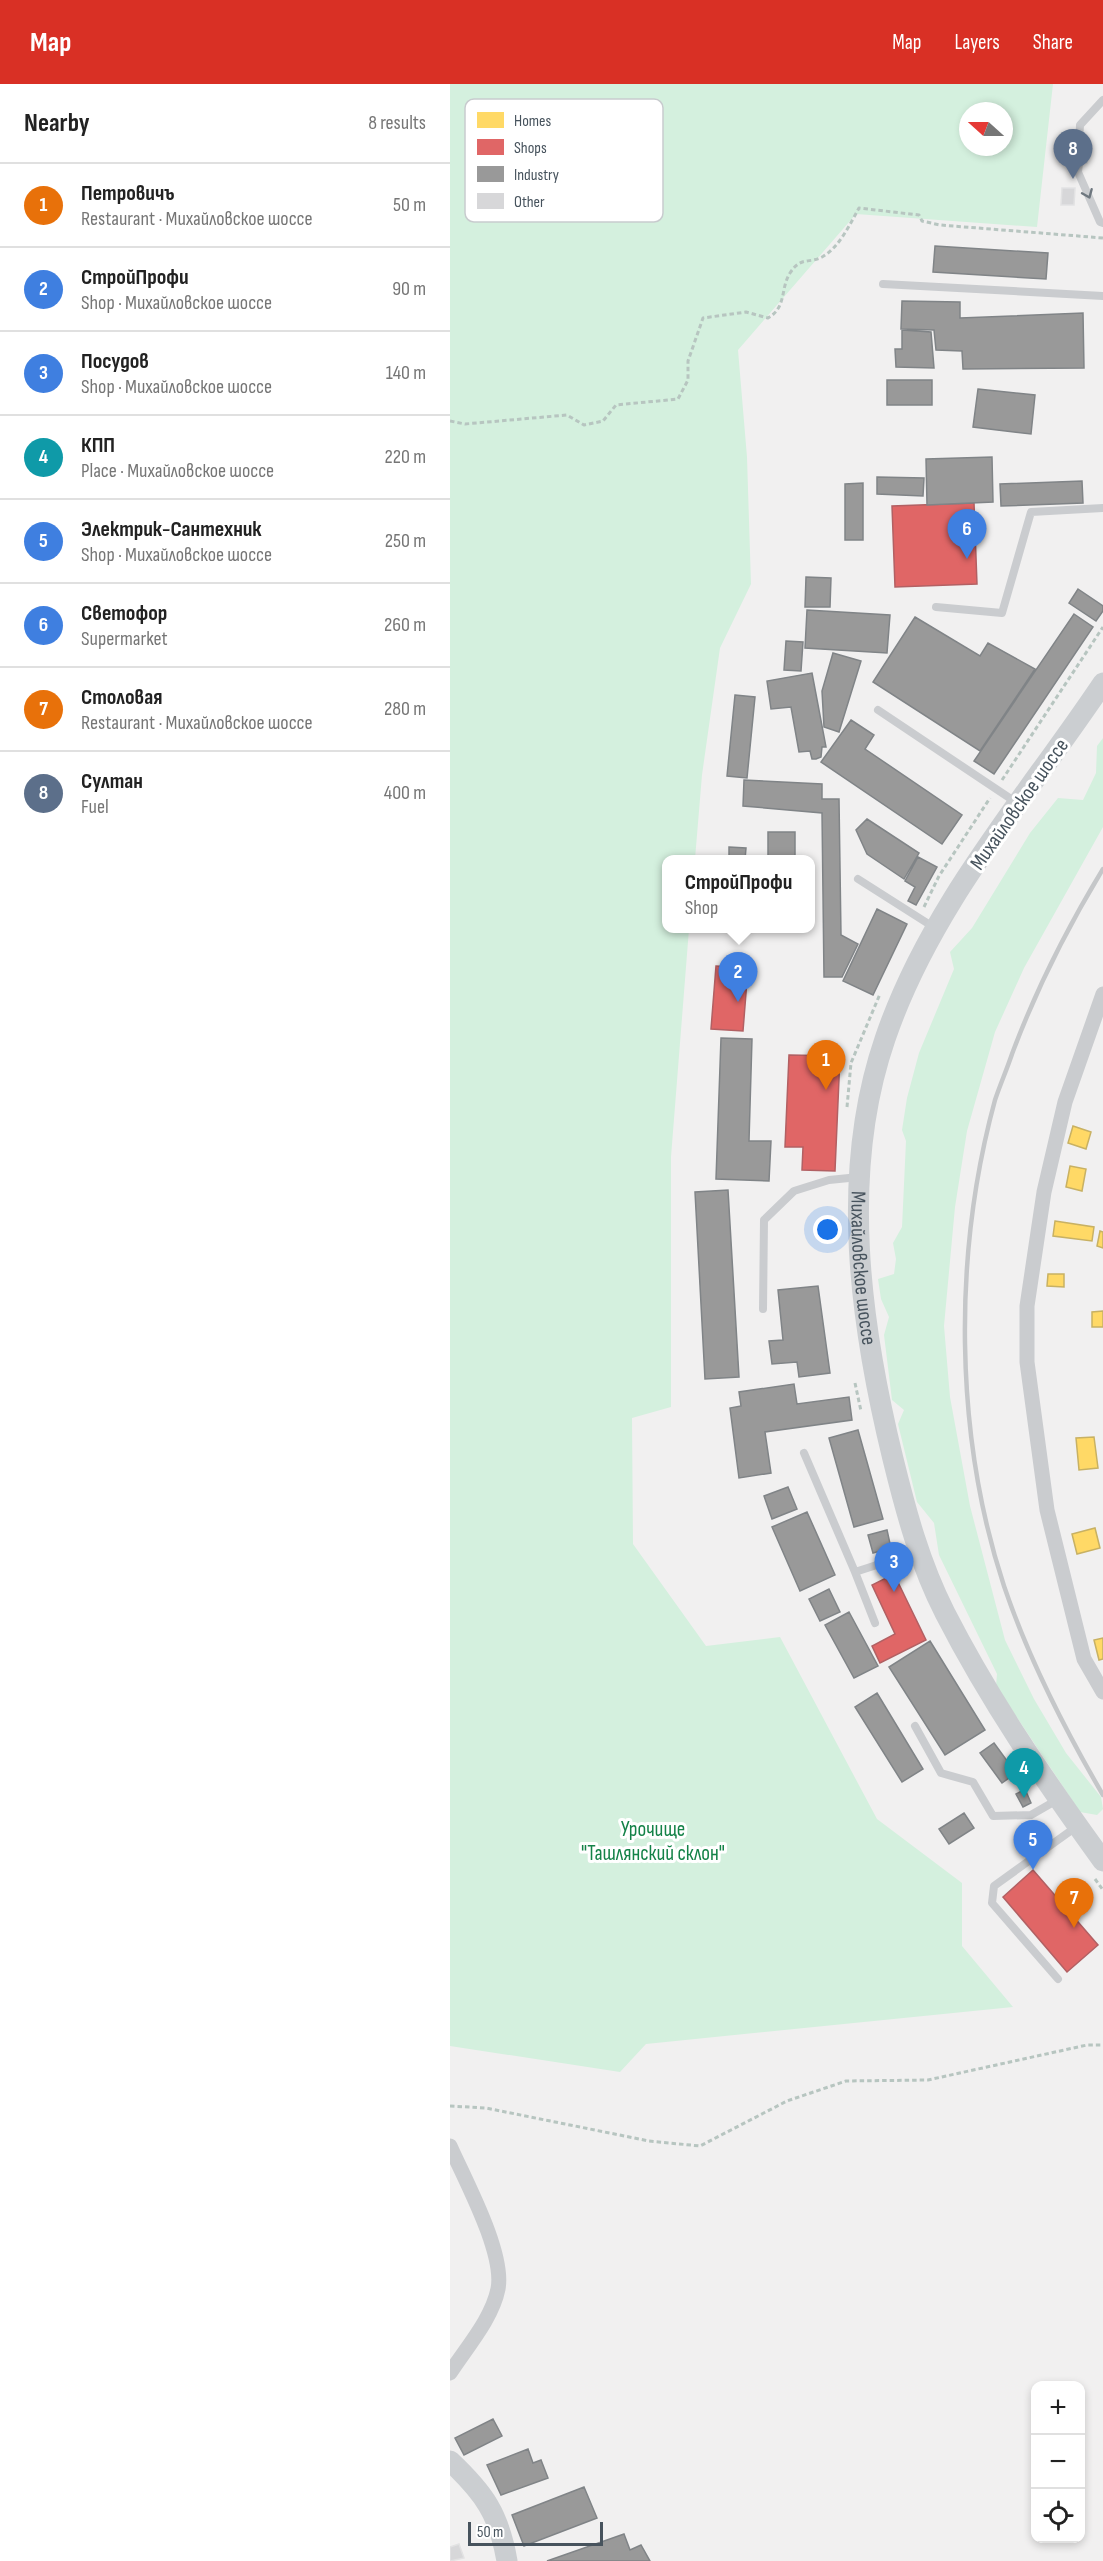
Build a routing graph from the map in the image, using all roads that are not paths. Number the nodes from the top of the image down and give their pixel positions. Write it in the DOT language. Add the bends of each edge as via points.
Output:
graph roads {
  1 [pos="1103,100"];
  2 [pos="1079,143"];
  3 [pos="1079,163"];
  4 [pos="1103,223"];
  5 [pos="883,284"];
  6 [pos="1103,296"];
  7 [pos="1103,508"];
  8 [pos="936,608"];
  9 [pos="1103,683"];
  10 [pos="878,710"];
  11 [pos="1019,803"];
  12 [pos="858,879"];
  13 [pos="927,924"];
  14 [pos="1103,994"];
  15 [pos="860,1176"];
  16 [pos="763,1310"];
  17 [pos="804,1453"];
  18 [pos="918,1551"];
  19 [pos="855,1572"];
  20 [pos="875,1623"];
  21 [pos="1103,1692"];
  22 [pos="915,1726"];
  23 [pos="1059,1799"];
  24 [pos="1077,1826"];
  25 [pos="1097,1857"];
  26 [pos="1058,1979"];
  27 [pos="450,2146"];
  28 [pos="450,2373"];
  29 [pos="450,2461"];
  30 [pos="507,2561"];
  1 -- 2 [label="lane" via="1080,125"];
  3 -- 4 [label="lane, one-way" via="1078,172"];
  5 -- 6 [label="lane"];
  7 -- 8 [label="lane" via="1031,512 1002,613"];
  9 -- 11 [label="main road, Михайловское шоссе"];
  10 -- 11 [label="lane"];
  11 -- 13 [label="main road, Михайловское шоссе" via="954,896"];
  12 -- 13 [label="lane"];
  13 -- 15 [label="main road, Михайловское шоссе" via="872,1083"];
  14 -- 21 [label="street" via="1065,1102 1044,1192 1027,1306 1027,1362 1047,1510 1084,1659"];
  15 -- 16 [label="lane" via="794,1191 764,1220"];
  15 -- 18 [label="main road, Михайловское шоссе" via="866,1334 884,1425"];
  17 -- 19 [label="lane"];
  18 -- 19 [label="lane"];
  18 -- 23 [label="main road, Михайловское шоссе" via="944,1611 996,1704"];
  19 -- 20 [label="lane"];
  22 -- 23 [label="lane" via="941,1773 973,1782 993,1816 1031,1815"];
  23 -- 24 [label="main road, Михайловское шоссе"];
  24 -- 25 [label="main road, Михайловское шоссе"];
  24 -- 26 [label="lane" via="994,1886 992,1903"];
  27 -- 28 [label="street" via="498,2260 498,2289 488,2314"];
  29 -- 30 [label="main road" via="491,2507"];
}
